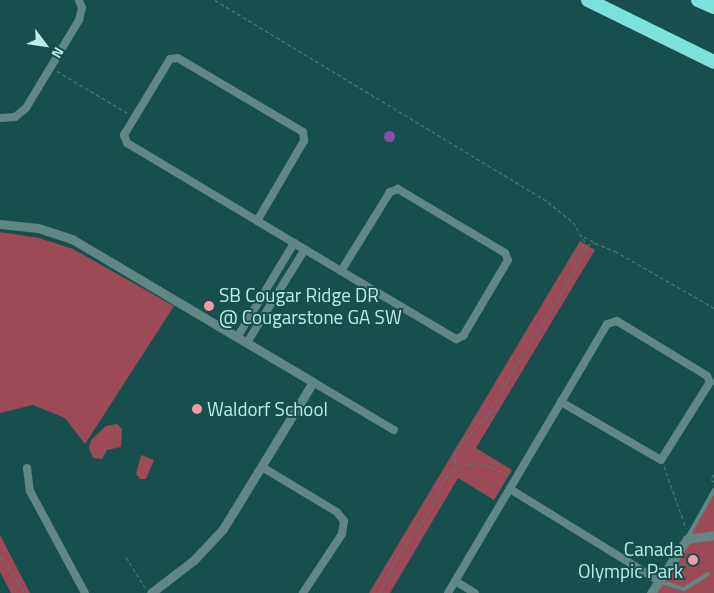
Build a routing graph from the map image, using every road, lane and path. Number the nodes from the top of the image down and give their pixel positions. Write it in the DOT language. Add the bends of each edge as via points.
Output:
graph roads {
  1 [pos="79,0"];
  2 [pos="215,0"];
  3 [pos="588,0"];
  4 [pos="698,0"];
  5 [pos="714,7"];
  6 [pos="714,62"];
  7 [pos="50,67"];
  8 [pos="0,118"];
  9 [pos="134,118"];
  10 [pos="257,221"];
  11 [pos="0,224"];
  12 [pos="584,237"];
  13 [pos="594,242"];
  14 [pos="294,243"];
  15 [pos="587,245"];
  16 [pos="305,249"];
  17 [pos="341,270"];
  18 [pos="714,308"];
  19 [pos="238,336"];
  20 [pos="248,341"];
  21 [pos="313,382"];
  22 [pos="562,402"];
  23 [pos="394,430"];
  24 [pos="661,460"];
  25 [pos="27,468"];
  26 [pos="262,468"];
  27 [pos="456,469"];
  28 [pos="714,474"];
  29 [pos="510,475"];
  30 [pos="714,482"];
  31 [pos="510,489"];
  32 [pos="714,490"];
  33 [pos="714,536"];
  34 [pos="687,539"];
  35 [pos="0,556"];
  36 [pos="126,556"];
  37 [pos="708,574"];
  38 [pos="455,581"];
  39 [pos="658,581"];
  40 [pos="25,593"];
  41 [pos="85,593"];
  42 [pos="150,593"];
  43 [pos="303,593"];
  44 [pos="380,593"];
  45 [pos="448,593"];
  46 [pos="475,593"];
  47 [pos="650,593"];
  1 -- 7 [label="street" via="82,8 79,20"];
  2 -- 12 [label="path" via="540,196 573,222"];
  3 -- 6 [label="highway"];
  4 -- 5 [label="highway"];
  7 -- 8 [label="street" via="23,112 15,117"];
  7 -- 9 [label="path"];
  9 -- 10 [label="street" via="124,135 127,143"];
  9 -- 10 [label="street" via="170,59 178,58 302,132 304,141"];
  10 -- 14 [label="street"];
  11 -- 19 [label="street" via="38,228 72,239"];
  12 -- 13 [label="path"];
  12 -- 15 [label="path"];
  13 -- 15 [label="path"];
  13 -- 18 [label="path" via="641,264"];
  14 -- 16 [label="street"];
  14 -- 19 [label="street"];
  15 -- 27 [label="path" via="553,309 516,363 489,414 462,442 454,456"];
  16 -- 17 [label="street"];
  16 -- 20 [label="street"];
  17 -- 17 [label="street" via="456,339 463,336 508,260 505,254 398,190 390,192"];
  19 -- 20 [label="street"];
  20 -- 21 [label="street"];
  21 -- 23 [label="street"];
  21 -- 26 [label="street"];
  22 -- 24 [label="street" via="656,460"];
  22 -- 24 [label="street" via="607,324 617,321 707,376 710,382"];
  22 -- 31 [label="street"];
  24 -- 34 [label="path" via="686,524"];
  25 -- 41 [label="street" via="30,491"];
  26 -- 42 [label="street" via="239,507 212,541 172,580"];
  26 -- 43 [label="street" via="337,512 344,522 342,534"];
  27 -- 29 [label="path" via="487,463"];
  27 -- 44 [label="path" via="442,484 434,504 396,558"];
  28 -- 30 [label="path" via="711,479"];
  31 -- 38 [label="street"];
  31 -- 39 [label="street"];
  32 -- 34 [label="lane"];
  33 -- 34 [label="street"];
  34 -- 39 [label="street"];
  35 -- 40 [label="path"];
  36 -- 42 [label="path"];
  37 -- 39 [label="lane" via="684,589"];
  38 -- 45 [label="street"];
  38 -- 46 [label="street"];
  39 -- 47 [label="street"];
}
